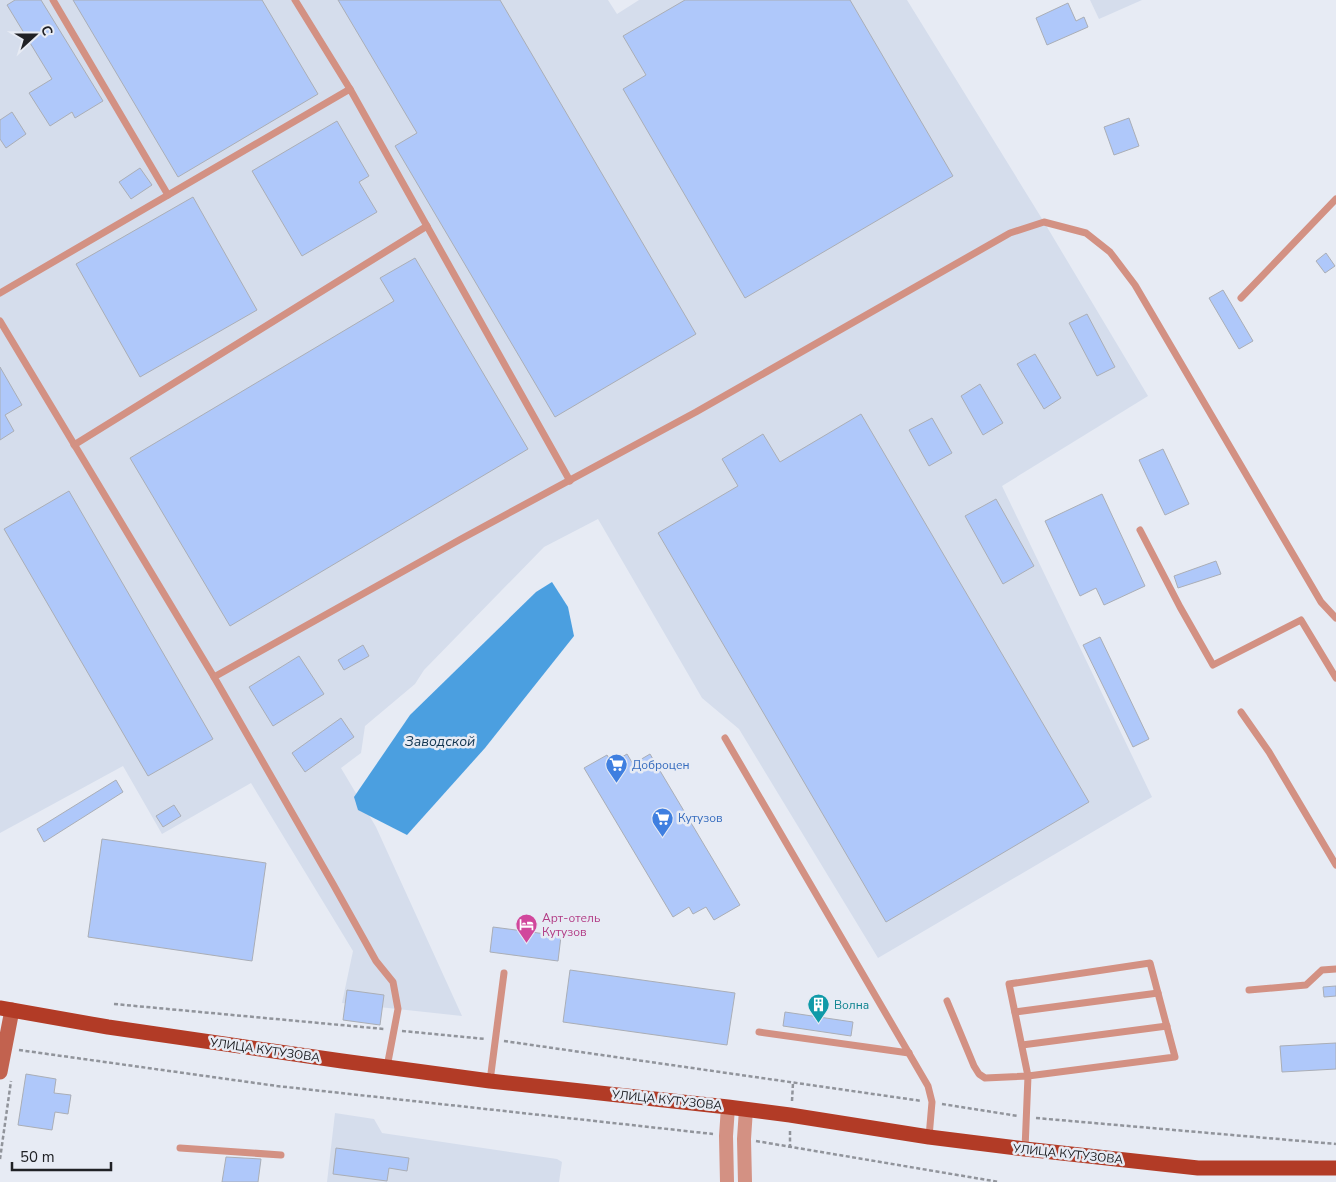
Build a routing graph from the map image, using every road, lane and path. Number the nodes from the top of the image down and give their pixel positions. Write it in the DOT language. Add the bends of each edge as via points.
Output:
graph roads {
  1 [pos="53,0"];
  2 [pos="296,0"];
  3 [pos="350,89"];
  4 [pos="168,195"];
  5 [pos="1336,199"];
  6 [pos="427,226"];
  7 [pos="0,293"];
  8 [pos="1241,298"];
  9 [pos="0,321"];
  10 [pos="74,445"];
  11 [pos="570,480"];
  12 [pos="1140,530"];
  13 [pos="1336,618"];
  14 [pos="214,677"];
  15 [pos="1336,678"];
  16 [pos="1241,712"];
  17 [pos="725,738"];
  18 [pos="1336,866"];
  19 [pos="1336,969"];
  20 [pos="504,973"];
  21 [pos="1249,990"];
  22 [pos="1158,993"];
  23 [pos="947,1001"];
  24 [pos="114,1004"];
  25 [pos="6,1009"];
  26 [pos="1015,1012"];
  27 [pos="1167,1026"];
  28 [pos="394,1030"];
  29 [pos="759,1032"];
  30 [pos="496,1040"];
  31 [pos="1022,1045"];
  32 [pos="4,1048"];
  33 [pos="909,1054"];
  34 [pos="387,1067"];
  35 [pos="6,1074"];
  36 [pos="1028,1076"];
  37 [pos="490,1081"];
  38 [pos="932,1102"];
  39 [pos="728,1107"];
  40 [pos="746,1109"];
  41 [pos="1027,1118"];
  42 [pos="726,1136"];
  43 [pos="929,1137"];
  44 [pos="744,1139"];
  45 [pos="1336,1144"];
  46 [pos="180,1148"];
  47 [pos="1025,1149"];
  48 [pos="281,1155"];
  49 [pos="0,1159"];
  50 [pos="1336,1168"];
  51 [pos="727,1182"];
  52 [pos="745,1182"];
  53 [pos="999,1182"];
  1 -- 4 [label="lane"];
  2 -- 3 [label="lane"];
  3 -- 4 [label="lane"];
  3 -- 6 [label="lane"];
  4 -- 7 [label="lane"];
  5 -- 8 [label="lane"];
  6 -- 10 [label="lane"];
  6 -- 11 [label="lane"];
  9 -- 10 [label="lane"];
  10 -- 14 [label="lane"];
  11 -- 13 [label="lane" via="1010,233 1044,222 1086,233 1110,252 1135,286 1321,602"];
  11 -- 14 [label="lane"];
  12 -- 15 [label="lane" via="1213,664 1301,620"];
  14 -- 28 [label="lane" via="376,961 393,982 398,1009"];
  16 -- 18 [label="lane" via="1269,752"];
  17 -- 33 [label="lane"];
  19 -- 21 [label="lane" via="1322,970 1306,985"];
  20 -- 30 [label="lane"];
  22 -- 26 [label="lane"];
  22 -- 26 [label="lane" via="1150,963 1010,984"];
  22 -- 27 [label="lane"];
  23 -- 36 [label="lane" via="979,1074 985,1078"];
  24 -- 28 [label="path"];
  25 -- 32 [label="main road"];
  25 -- 34 [label="main road, УЛИЦА КУТУЗОВА"];
  26 -- 31 [label="lane"];
  27 -- 31 [label="lane"];
  27 -- 36 [label="lane" via="1175,1057"];
  28 -- 30 [label="path"];
  28 -- 34 [label="lane"];
  29 -- 33 [label="lane"];
  30 -- 37 [label="lane"];
  30 -- 38 [label="path"];
  31 -- 36 [label="lane"];
  32 -- 35 [label="main road"];
  32 -- 42 [label="path" via="277,1086"];
  33 -- 38 [label="lane" via="928,1086"];
  34 -- 37 [label="main road, УЛИЦА КУТУЗОВА"];
  35 -- 49 [label="path"];
  36 -- 41 [label="lane"];
  37 -- 39 [label="main road, УЛИЦА КУТУЗОВА"];
  38 -- 41 [label="path"];
  38 -- 43 [label="lane"];
  39 -- 40 [label="main road, УЛИЦА КУТУЗОВА"];
  39 -- 42 [label="street"];
  40 -- 43 [label="main road, УЛИЦА КУТУЗОВА"];
  40 -- 44 [label="street"];
  41 -- 45 [label="path"];
  41 -- 47 [label="lane"];
  42 -- 51 [label="street"];
  43 -- 47 [label="main road, УЛИЦА КУТУЗОВА"];
  44 -- 52 [label="street"];
  44 -- 53 [label="path"];
  46 -- 48 [label="lane"];
  47 -- 50 [label="main road, УЛИЦА КУТУЗОВА" via="1198,1168"];
}
